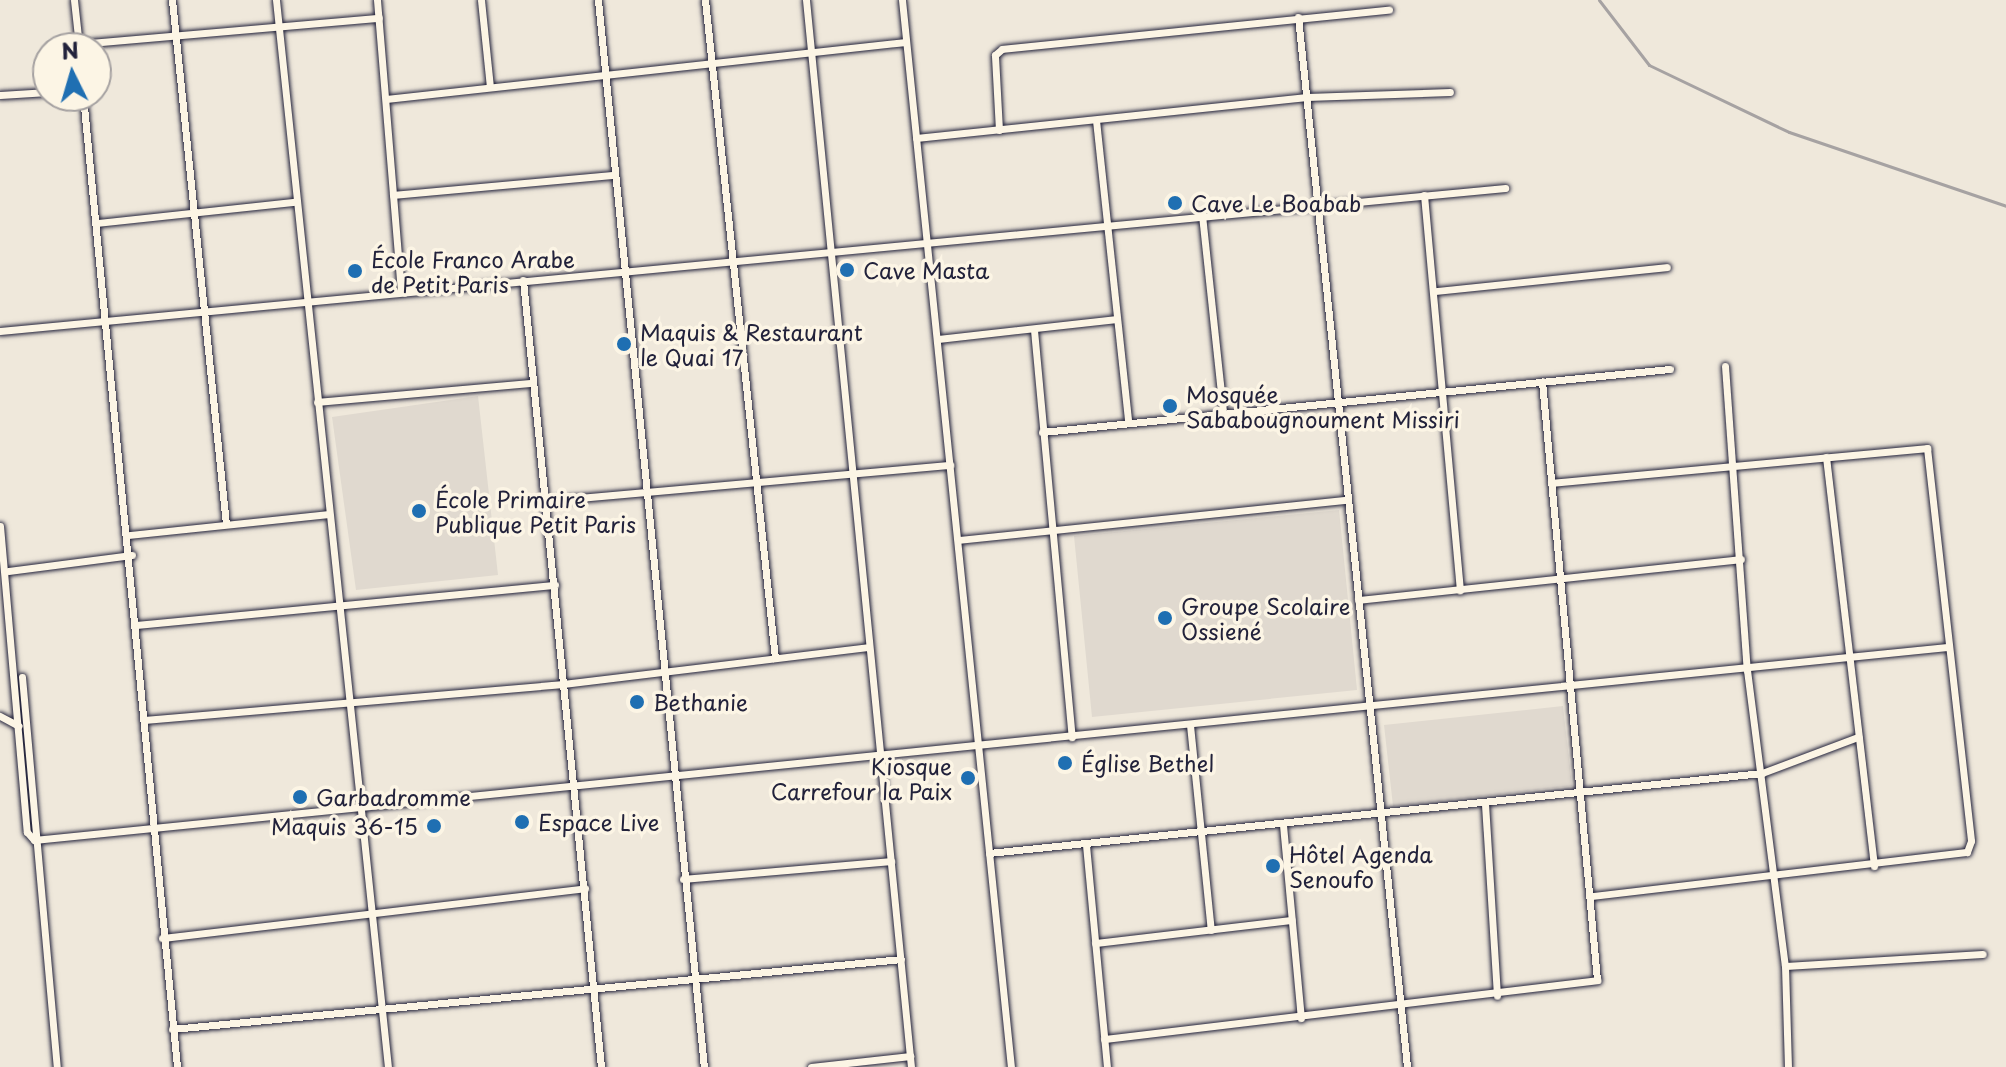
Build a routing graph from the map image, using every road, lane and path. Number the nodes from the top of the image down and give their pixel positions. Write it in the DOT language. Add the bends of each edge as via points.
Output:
graph roads {
  1 [pos="74,0"];
  2 [pos="172,0"];
  3 [pos="276,0"];
  4 [pos="377,0"];
  5 [pos="481,0"];
  6 [pos="598,0"];
  7 [pos="705,0"];
  8 [pos="806,0"];
  9 [pos="902,0"];
  10 [pos="1389,10"];
  11 [pos="1298,17"];
  12 [pos="379,18"];
  13 [pos="278,27"];
  14 [pos="77,32"];
  15 [pos="175,35"];
  16 [pos="112,42"];
  17 [pos="906,42"];
  18 [pos="812,52"];
  19 [pos="712,63"];
  20 [pos="606,75"];
  21 [pos="490,87"];
  22 [pos="1450,92"];
  23 [pos="32,93"];
  24 [pos="0,95"];
  25 [pos="1307,97"];
  26 [pos="386,99"];
  27 [pos="85,112"];
  28 [pos="1096,120"];
  29 [pos="999,130"];
  30 [pos="916,138"];
  31 [pos="614,175"];
  32 [pos="1505,188"];
  33 [pos="393,195"];
  34 [pos="1424,195"];
  35 [pos="294,202"];
  36 [pos="1318,205"];
  37 [pos="191,212"];
  38 [pos="1202,215"];
  39 [pos="97,223"];
  40 [pos="1106,223"];
  41 [pos="926,240"];
  42 [pos="830,250"];
  43 [pos="732,261"];
  44 [pos="1667,267"];
  45 [pos="623,270"];
  46 [pos="523,280"];
  47 [pos="401,291"];
  48 [pos="1436,291"];
  49 [pos="306,301"];
  50 [pos="201,312"];
  51 [pos="1117,319"];
  52 [pos="106,321"];
  53 [pos="1034,330"];
  54 [pos="0,331"];
  55 [pos="938,339"];
  56 [pos="1725,366"];
  57 [pos="1670,369"];
  58 [pos="1542,382"];
  59 [pos="532,383"];
  60 [pos="1442,393"];
  61 [pos="1340,400"];
  62 [pos="317,402"];
  63 [pos="1223,412"];
  64 [pos="1128,421"];
  65 [pos="1042,432"];
  66 [pos="1826,457"];
  67 [pos="1736,464"];
  68 [pos="950,465"];
  69 [pos="854,474"];
  70 [pos="756,481"];
  71 [pos="1551,483"];
  72 [pos="645,491"];
  73 [pos="1348,500"];
  74 [pos="546,501"];
  75 [pos="328,514"];
  76 [pos="226,524"];
  77 [pos="0,526"];
  78 [pos="1054,530"];
  79 [pos="129,535"];
  80 [pos="958,540"];
  81 [pos="132,555"];
  82 [pos="1741,559"];
  83 [pos="8,571"];
  84 [pos="1559,580"];
  85 [pos="555,585"];
  86 [pos="1460,590"];
  87 [pos="1358,600"];
  88 [pos="339,605"];
  89 [pos="137,625"];
  90 [pos="868,647"];
  91 [pos="1947,647"];
  92 [pos="775,658"];
  93 [pos="1847,661"];
  94 [pos="664,670"];
  95 [pos="1747,670"];
  96 [pos="22,677"];
  97 [pos="563,684"];
  98 [pos="1567,688"];
  99 [pos="349,702"];
  100 [pos="1369,707"];
  101 [pos="0,716"];
  102 [pos="144,720"];
  103 [pos="1190,725"];
  104 [pos="19,726"];
  105 [pos="1072,737"];
  106 [pos="1858,737"];
  107 [pos="976,746"];
  108 [pos="880,756"];
  109 [pos="1762,773"];
  110 [pos="676,776"];
  111 [pos="574,788"];
  112 [pos="1581,791"];
  113 [pos="1485,804"];
  114 [pos="360,807"];
  115 [pos="1381,813"];
  116 [pos="1283,825"];
  117 [pos="154,828"];
  118 [pos="1201,835"];
  119 [pos="34,840"];
  120 [pos="1086,845"];
  121 [pos="989,853"];
  122 [pos="891,861"];
  123 [pos="1874,866"];
  124 [pos="1771,877"];
  125 [pos="683,879"];
  126 [pos="585,888"];
  127 [pos="1591,896"];
  128 [pos="373,911"];
  129 [pos="1292,920"];
  130 [pos="1211,930"];
  131 [pos="162,938"];
  132 [pos="1095,943"];
  133 [pos="1983,954"];
  134 [pos="901,959"];
  135 [pos="1785,966"];
  136 [pos="695,978"];
  137 [pos="593,990"];
  138 [pos="1497,996"];
  139 [pos="1402,1008"];
  140 [pos="382,1011"];
  141 [pos="1301,1018"];
  142 [pos="172,1029"];
  143 [pos="1104,1039"];
  144 [pos="910,1056"];
  145 [pos="57,1067"];
  146 [pos="177,1067"];
  147 [pos="388,1067"];
  148 [pos="601,1067"];
  149 [pos="704,1067"];
  150 [pos="811,1067"];
  151 [pos="911,1067"];
  152 [pos="1011,1067"];
  153 [pos="1107,1067"];
  154 [pos="1407,1067"];
  155 [pos="1788,1067"];
  1 -- 14 [label="street"];
  2 -- 15 [label="street"];
  3 -- 13 [label="street"];
  4 -- 12 [label="street"];
  5 -- 21 [label="street"];
  6 -- 20 [label="street"];
  7 -- 19 [label="street"];
  8 -- 18 [label="street"];
  9 -- 17 [label="street"];
  10 -- 11 [label="street"];
  11 -- 25 [label="street"];
  11 -- 29 [label="street" via="1002,49 995,55"];
  12 -- 13 [label="street"];
  12 -- 26 [label="street"];
  13 -- 15 [label="street"];
  13 -- 35 [label="street"];
  15 -- 16 [label="street"];
  15 -- 37 [label="street"];
  17 -- 18 [label="street"];
  17 -- 30 [label="street"];
  18 -- 19 [label="street"];
  18 -- 42 [label="street"];
  19 -- 20 [label="street"];
  19 -- 43 [label="street"];
  20 -- 21 [label="street"];
  20 -- 31 [label="street"];
  21 -- 26 [label="street"];
  22 -- 25 [label="street"];
  23 -- 24 [label="street"];
  25 -- 28 [label="street"];
  25 -- 36 [label="street"];
  26 -- 33 [label="street"];
  27 -- 39 [label="street"];
  28 -- 29 [label="street"];
  28 -- 40 [label="street"];
  29 -- 30 [label="street"];
  30 -- 41 [label="street"];
  31 -- 33 [label="street"];
  31 -- 45 [label="street"];
  32 -- 34 [label="street"];
  33 -- 47 [label="street"];
  34 -- 36 [label="street"];
  34 -- 48 [label="street"];
  35 -- 37 [label="street"];
  35 -- 49 [label="street"];
  36 -- 38 [label="street"];
  36 -- 61 [label="street"];
  37 -- 39 [label="street"];
  37 -- 50 [label="street"];
  38 -- 40 [label="street"];
  38 -- 63 [label="street"];
  39 -- 52 [label="street"];
  40 -- 41 [label="street"];
  40 -- 51 [label="street"];
  41 -- 42 [label="street"];
  41 -- 55 [label="street"];
  42 -- 43 [label="street"];
  42 -- 69 [label="street"];
  43 -- 45 [label="street"];
  43 -- 70 [label="street"];
  44 -- 48 [label="street"];
  45 -- 46 [label="street"];
  45 -- 72 [label="street"];
  46 -- 47 [label="street"];
  46 -- 59 [label="street"];
  47 -- 49 [label="street"];
  48 -- 60 [label="street"];
  49 -- 50 [label="street"];
  49 -- 62 [label="street"];
  50 -- 52 [label="street"];
  50 -- 76 [label="street"];
  51 -- 53 [label="street"];
  51 -- 64 [label="street"];
  52 -- 54 [label="street"];
  52 -- 79 [label="street"];
  53 -- 55 [label="street"];
  53 -- 65 [label="street"];
  55 -- 68 [label="street"];
  56 -- 67 [label="street"];
  57 -- 58 [label="street"];
  58 -- 60 [label="street"];
  58 -- 71 [label="street"];
  59 -- 62 [label="street"];
  59 -- 74 [label="street"];
  60 -- 61 [label="street"];
  60 -- 86 [label="street"];
  61 -- 63 [label="street"];
  61 -- 73 [label="street"];
  62 -- 75 [label="street"];
  63 -- 64 [label="street"];
  64 -- 65 [label="street"];
  65 -- 78 [label="street"];
  66 -- 67 [label="street"];
  66 -- 91 [label="street" via="1927,448"];
  66 -- 93 [label="street"];
  67 -- 71 [label="street"];
  67 -- 82 [label="street"];
  68 -- 69 [label="street"];
  68 -- 80 [label="street"];
  69 -- 70 [label="street"];
  69 -- 90 [label="street"];
  70 -- 72 [label="street"];
  70 -- 92 [label="street"];
  71 -- 84 [label="street"];
  72 -- 74 [label="street"];
  72 -- 94 [label="street"];
  73 -- 78 [label="street"];
  73 -- 87 [label="street"];
  74 -- 85 [label="street"];
  75 -- 76 [label="street"];
  75 -- 88 [label="street"];
  76 -- 79 [label="street"];
  77 -- 83 [label="street"];
  78 -- 80 [label="street"];
  78 -- 105 [label="street"];
  79 -- 81 [label="street"];
  80 -- 107 [label="street"];
  81 -- 83 [label="street"];
  81 -- 89 [label="street"];
  82 -- 84 [label="street"];
  82 -- 95 [label="street"];
  83 -- 104 [label="street"];
  84 -- 86 [label="street"];
  84 -- 98 [label="street"];
  85 -- 88 [label="street"];
  85 -- 97 [label="street"];
  86 -- 87 [label="street"];
  87 -- 100 [label="street"];
  88 -- 89 [label="street"];
  88 -- 99 [label="street"];
  89 -- 102 [label="street"];
  90 -- 92 [label="street"];
  90 -- 108 [label="street"];
  91 -- 93 [label="street"];
  91 -- 123 [label="street" via="1971,848"];
  92 -- 94 [label="street"];
  93 -- 95 [label="street"];
  93 -- 106 [label="street"];
  94 -- 97 [label="street"];
  94 -- 110 [label="street"];
  95 -- 98 [label="street"];
  95 -- 109 [label="street"];
  96 -- 119 [label="street"];
  97 -- 99 [label="street"];
  97 -- 111 [label="street"];
  98 -- 100 [label="street"];
  98 -- 112 [label="street"];
  99 -- 102 [label="street"];
  99 -- 114 [label="street"];
  100 -- 103 [label="street"];
  100 -- 115 [label="street"];
  101 -- 104 [label="street"];
  102 -- 117 [label="street"];
  103 -- 105 [label="street"];
  103 -- 118 [label="street"];
  104 -- 119 [label="street" via="27,832"];
  105 -- 107 [label="street"];
  106 -- 109 [label="street"];
  106 -- 123 [label="street"];
  107 -- 108 [label="street"];
  107 -- 121 [label="street"];
  108 -- 110 [label="street"];
  108 -- 122 [label="street"];
  109 -- 112 [label="street"];
  109 -- 124 [label="street"];
  110 -- 111 [label="street"];
  110 -- 125 [label="street"];
  111 -- 114 [label="street"];
  111 -- 126 [label="street"];
  112 -- 113 [label="street"];
  112 -- 127 [label="street"];
  113 -- 115 [label="street"];
  113 -- 138 [label="street"];
  114 -- 117 [label="street"];
  114 -- 128 [label="street"];
  115 -- 116 [label="street"];
  115 -- 139 [label="street"];
  116 -- 118 [label="street"];
  116 -- 129 [label="street"];
  117 -- 119 [label="street"];
  117 -- 131 [label="street"];
  118 -- 120 [label="street"];
  118 -- 130 [label="street"];
  119 -- 145 [label="street"];
  120 -- 121 [label="street"];
  120 -- 132 [label="street"];
  121 -- 152 [label="street"];
  122 -- 125 [label="street"];
  122 -- 134 [label="street"];
  123 -- 124 [label="street"];
  124 -- 127 [label="street"];
  124 -- 135 [label="street"];
  125 -- 136 [label="street"];
  126 -- 128 [label="street"];
  126 -- 137 [label="street"];
  127 -- 138 [label="street" via="1597,980"];
  128 -- 131 [label="street"];
  128 -- 140 [label="street"];
  129 -- 130 [label="street"];
  129 -- 141 [label="street"];
  130 -- 132 [label="street"];
  131 -- 142 [label="street"];
  132 -- 143 [label="street"];
  133 -- 135 [label="street"];
  134 -- 136 [label="street"];
  134 -- 144 [label="street"];
  135 -- 155 [label="street"];
  136 -- 137 [label="street"];
  136 -- 149 [label="street"];
  137 -- 140 [label="street"];
  137 -- 148 [label="street"];
  138 -- 139 [label="street"];
  139 -- 141 [label="street"];
  139 -- 154 [label="street"];
  140 -- 142 [label="street"];
  140 -- 147 [label="street"];
  141 -- 143 [label="street"];
  142 -- 146 [label="street"];
  143 -- 153 [label="street"];
  144 -- 150 [label="street"];
  144 -- 151 [label="street"];
}
